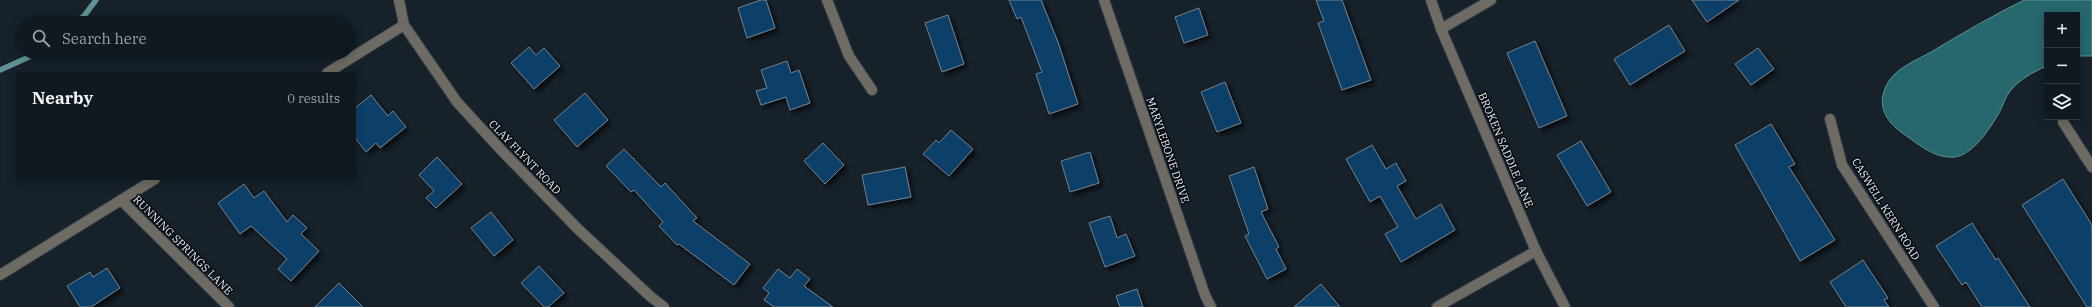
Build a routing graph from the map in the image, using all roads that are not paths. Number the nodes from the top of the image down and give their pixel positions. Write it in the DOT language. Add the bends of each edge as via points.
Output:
graph roads {
  1 [pos="399,0"];
  2 [pos="827,0"];
  3 [pos="1104,0"];
  4 [pos="1431,0"];
  5 [pos="1491,0"];
  6 [pos="404,25"];
  7 [pos="1440,29"];
  8 [pos="356,55"];
  9 [pos="348,60"];
  10 [pos="329,72"];
  11 [pos="872,90"];
  12 [pos="1830,119"];
  13 [pos="2063,122"];
  14 [pos="2092,167"];
  15 [pos="153,180"];
  16 [pos="121,200"];
  17 [pos="1536,251"];
  18 [pos="0,275"];
  19 [pos="229,307"];
  20 [pos="664,307"];
  21 [pos="1211,307"];
  22 [pos="1437,307"];
  23 [pos="1565,307"];
  24 [pos="1934,307"];
  1 -- 6 [label="street, CLAY FLYNT ROAD"];
  2 -- 11 [label="street" via="850,56"];
  3 -- 21 [label="street, MARYLEBONE DRIVE"];
  4 -- 7 [label="street, BROKEN SADDLE LANE"];
  5 -- 7 [label="street"];
  6 -- 8 [label="street"];
  6 -- 20 [label="street, CLAY FLYNT ROAD" via="457,102 502,151 578,229"];
  7 -- 17 [label="street, BROKEN SADDLE LANE"];
  9 -- 10 [label="street"];
  12 -- 24 [label="street, CASWELL KERN ROAD" via="1842,165"];
  13 -- 14 [label="street"];
  15 -- 16 [label="street"];
  16 -- 18 [label="street"];
  16 -- 19 [label="street, RUNNING SPRINGS LANE"];
  17 -- 22 [label="street"];
  17 -- 23 [label="street, BROKEN SADDLE LANE"];
}
